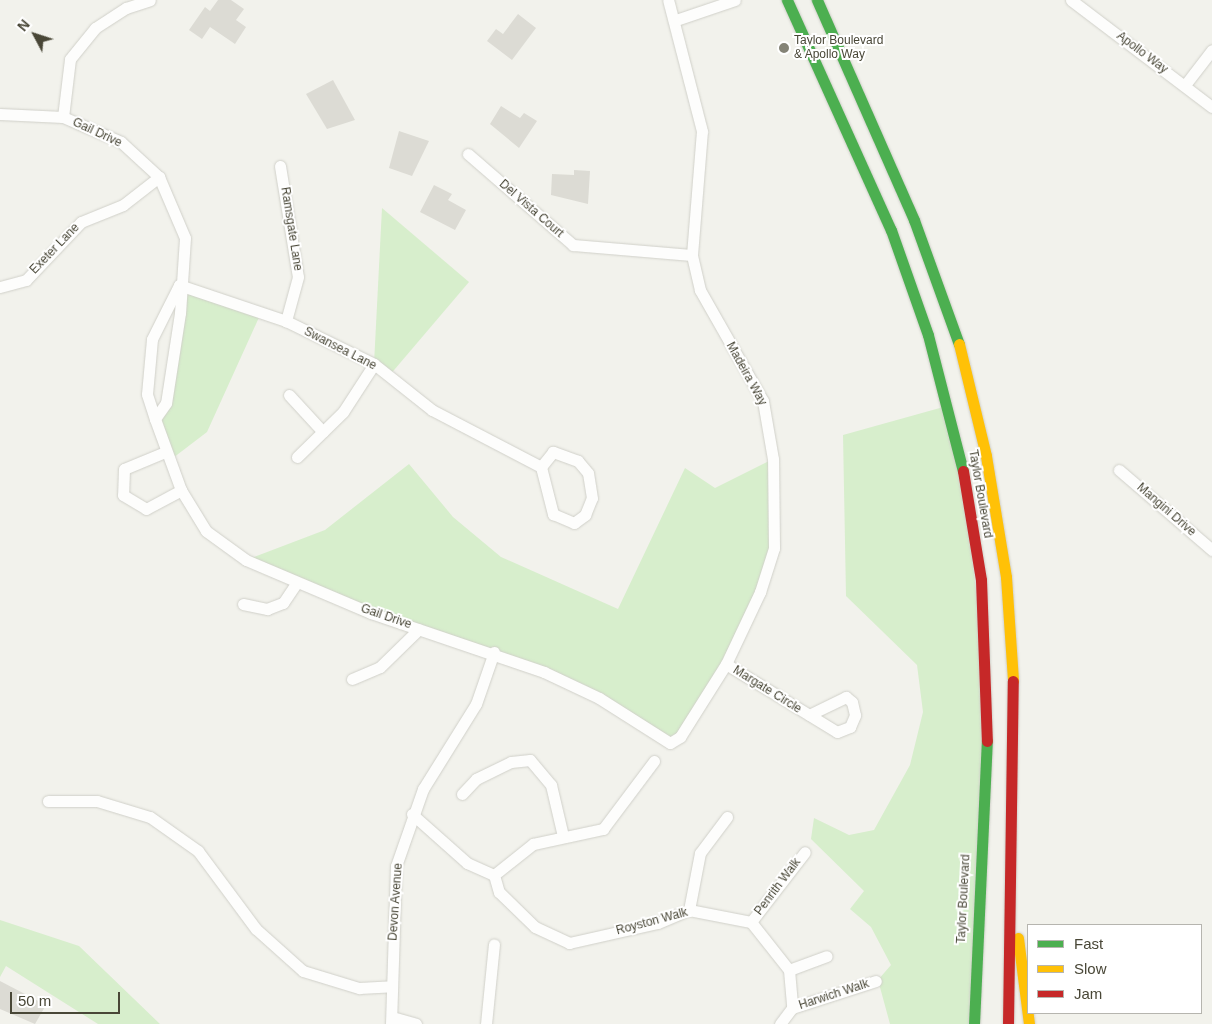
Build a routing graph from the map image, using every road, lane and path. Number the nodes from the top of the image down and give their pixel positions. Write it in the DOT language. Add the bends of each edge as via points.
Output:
graph roads {
  1 [pos="150,0"];
  2 [pos="668,0"];
  3 [pos="736,0"];
  4 [pos="786,0"];
  5 [pos="817,0"];
  6 [pos="1071,0"];
  7 [pos="676,20"];
  8 [pos="1212,50"];
  9 [pos="1185,85"];
  10 [pos="1212,107"];
  11 [pos="0,114"];
  12 [pos="63,117"];
  13 [pos="468,154"];
  14 [pos="280,166"];
  15 [pos="159,177"];
  16 [pos="692,255"];
  17 [pos="179,285"];
  18 [pos="0,287"];
  19 [pos="286,321"];
  20 [pos="374,364"];
  21 [pos="289,395"];
  22 [pos="155,419"];
  23 [pos="323,432"];
  24 [pos="165,452"];
  25 [pos="297,457"];
  26 [pos="541,467"];
  27 [pos="1119,470"];
  28 [pos="181,490"];
  29 [pos="1212,550"];
  30 [pos="296,584"];
  31 [pos="243,604"];
  32 [pos="419,629"];
  33 [pos="494,652"];
  34 [pos="726,664"];
  35 [pos="352,679"];
  36 [pos="809,715"];
  37 [pos="680,737"];
  38 [pos="654,761"];
  39 [pos="462,794"];
  40 [pos="48,801"];
  41 [pos="412,814"];
  42 [pos="727,817"];
  43 [pos="563,836"];
  44 [pos="805,852"];
  45 [pos="494,875"];
  46 [pos="1010,884"];
  47 [pos="689,910"];
  48 [pos="752,922"];
  49 [pos="494,944"];
  50 [pos="827,956"];
  51 [pos="789,970"];
  52 [pos="876,981"];
  53 [pos="392,986"];
  54 [pos="792,1008"];
  55 [pos="1027,1009"];
  56 [pos="392,1021"];
  57 [pos="416,1024"];
  58 [pos="486,1024"];
  59 [pos="780,1024"];
  60 [pos="974,1024"];
  61 [pos="1008,1024"];
  1 -- 12 [label="street" via="126,8 95,28 70,58"];
  2 -- 7 [label="street, Madeira Way"];
  3 -- 7 [label="street"];
  4 -- 60 [label="main road, Taylor Boulevard" via="891,230 928,335 961,461 981,580 989,704"];
  5 -- 46 [label="main road, Taylor Boulevard" via="914,220 954,326 986,456 1006,577 1013,693"];
  6 -- 9 [label="street, Apollo Way"];
  7 -- 16 [label="street, Madeira Way" via="702,131"];
  8 -- 9 [label="street"];
  9 -- 10 [label="street, Apollo Way"];
  11 -- 12 [label="street, Gail Drive"];
  12 -- 15 [label="street, Gail Drive" via="121,142"];
  13 -- 16 [label="street, Del Vista Court" via="573,245"];
  14 -- 19 [label="street, Ramsgate Lane" via="298,277"];
  15 -- 17 [label="street, Gail Drive" via="185,238"];
  15 -- 18 [label="street, Exeter Lane" via="123,205 80,222 26,280"];
  16 -- 34 [label="street, Madeira Way" via="700,290 763,401 771,426 774,548 760,592"];
  17 -- 19 [label="street, Swansea Lane"];
  17 -- 22 [label="street, Gail Drive" via="166,403"];
  17 -- 22 [label="street, Gail Drive" via="152,339 147,394"];
  19 -- 20 [label="street, Swansea Lane"];
  20 -- 23 [label="street" via="343,412"];
  20 -- 26 [label="street, Swansea Lane" via="432,410"];
  21 -- 23 [label="street"];
  22 -- 24 [label="street, Gail Drive"];
  23 -- 25 [label="street"];
  24 -- 28 [label="street, Gail Drive"];
  24 -- 28 [label="street" via="124,469 123,495 146,509"];
  26 -- 26 [label="street" via="553,452 578,461 588,473 592,498 585,515 574,523 553,514"];
  27 -- 29 [label="street, Mangini Drive"];
  28 -- 30 [label="street, Gail Drive" via="206,531 246,560"];
  30 -- 31 [label="street" via="284,603 266,609"];
  30 -- 32 [label="street, Gail Drive"];
  32 -- 33 [label="street, Gail Drive"];
  32 -- 35 [label="street" via="380,667"];
  33 -- 37 [label="street, Gail Drive" via="599,698 670,743"];
  33 -- 41 [label="street, Devon Avenue" via="476,704"];
  34 -- 36 [label="street, Margate Circle"];
  34 -- 37 [label="street, Madeira Way"];
  38 -- 43 [label="street" via="603,829"];
  39 -- 43 [label="street" via="476,779 511,762 530,760 551,785"];
  40 -- 53 [label="street" via="97,801 150,817 198,851 256,929 303,971 359,988"];
  41 -- 45 [label="street" via="467,863"];
  41 -- 53 [label="street, Devon Avenue" via="396,866"];
  42 -- 47 [label="street" via="700,853"];
  43 -- 45 [label="street" via="533,844"];
  44 -- 48 [label="street, Penrith Walk"];
  45 -- 47 [label="street, Royston Walk" via="499,892 535,927 569,943 658,923"];
  46 -- 55 [label="main road"];
  46 -- 61 [label="main road, Taylor Boulevard"];
  47 -- 48 [label="street, Royston Walk"];
  48 -- 51 [label="street"];
  49 -- 58 [label="street"];
  50 -- 51 [label="street"];
  51 -- 54 [label="street"];
  52 -- 54 [label="street, Harwich Walk"];
  53 -- 56 [label="street, Devon Avenue"];
  54 -- 59 [label="street"];
  56 -- 57 [label="street"];
}
